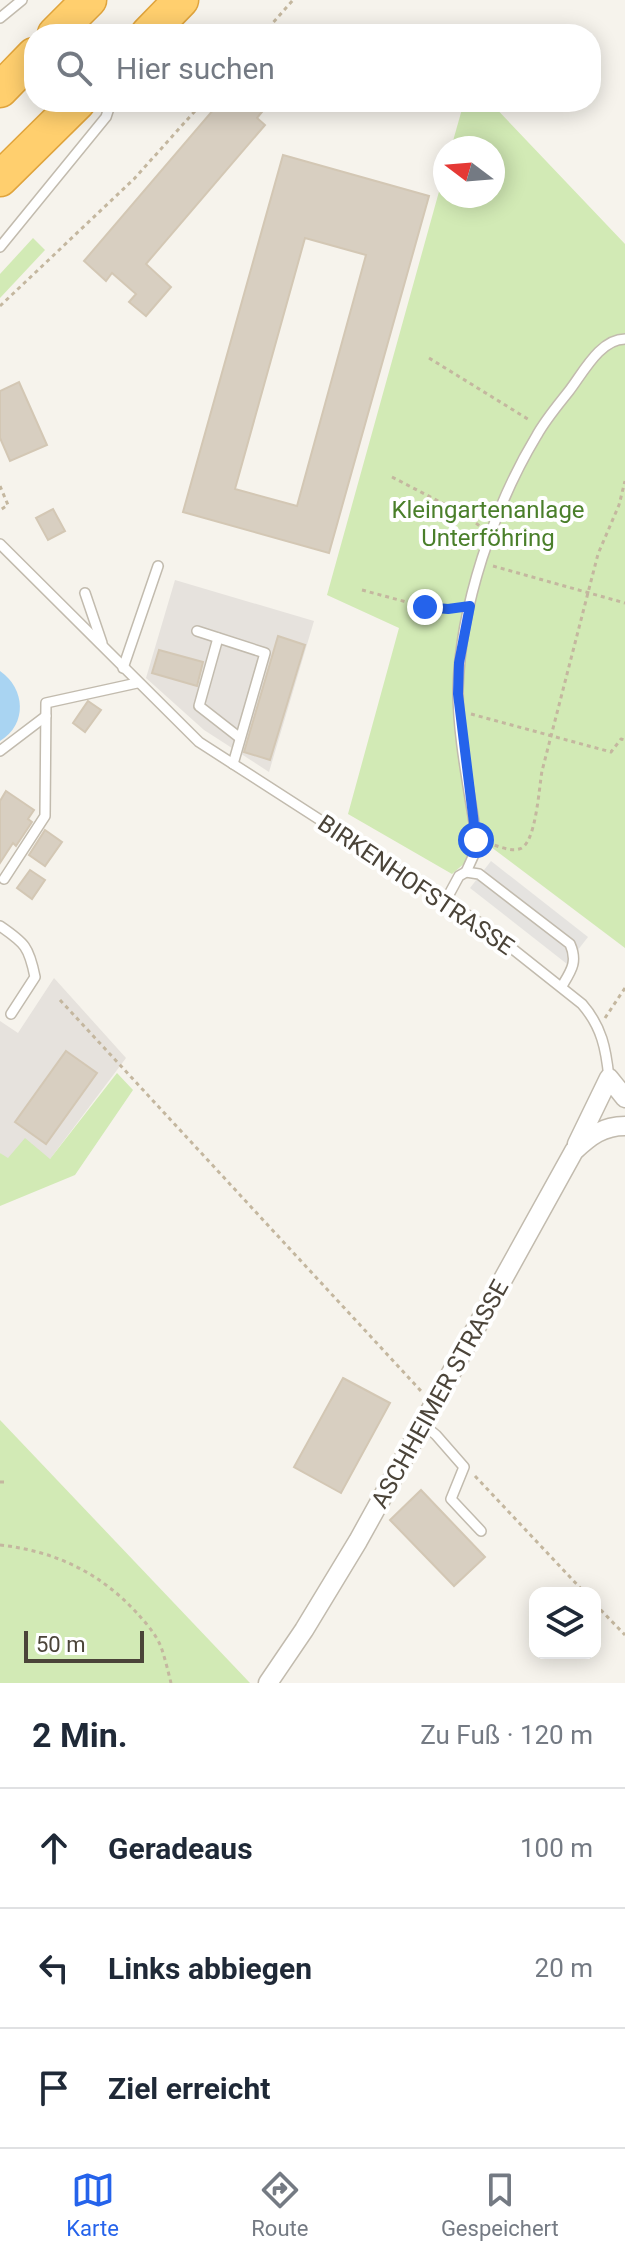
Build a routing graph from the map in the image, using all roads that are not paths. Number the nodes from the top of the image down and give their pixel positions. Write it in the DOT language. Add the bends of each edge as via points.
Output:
graph roads {
  1 [pos="22,0"];
  2 [pos="89,0"];
  3 [pos="181,0"];
  4 [pos="0,18"];
  5 [pos="65,24"];
  6 [pos="158,24"];
  7 [pos="24,65"];
  8 [pos="0,90"];
  9 [pos="68,112"];
  10 [pos="108,112"];
  11 [pos="0,179"];
  12 [pos="0,247"];
  13 [pos="625,339"];
  14 [pos="0,544"];
  15 [pos="158,566"];
  16 [pos="85,593"];
  17 [pos="197,631"];
  18 [pos="218,638"];
  19 [pos="103,646"];
  20 [pos="123,668"];
  21 [pos="137,683"];
  22 [pos="46,716"];
  23 [pos="240,738"];
  24 [pos="0,751"];
  25 [pos="233,764"];
  26 [pos="466,872"];
  27 [pos="4,879"];
  28 [pos="446,900"];
  29 [pos="0,926"];
  30 [pos="562,986"];
  31 [pos="11,1014"];
  32 [pos="609,1078"];
  33 [pos="625,1098"];
  34 [pos="625,1126"];
  35 [pos="574,1151"];
  36 [pos="424,1425"];
  37 [pos="481,1531"];
  38 [pos="268,1683"];
  1 -- 4 [label="lane"];
  2 -- 5 [label="highway"];
  3 -- 6 [label="highway"];
  7 -- 8 [label="highway"];
  9 -- 11 [label="highway"];
  10 -- 12 [label="lane"];
  13 -- 26 [label="lane" via="610,341 542,428 518,471 482,562 459,663 476,840"];
  14 -- 19 [label="lane, BIRKENHOFSTRASSE"];
  15 -- 20 [label="lane"];
  16 -- 19 [label="lane"];
  17 -- 18 [label="lane"];
  18 -- 23 [label="lane" via="199,706"];
  18 -- 23 [label="lane" via="265,653"];
  19 -- 20 [label="lane, BIRKENHOFSTRASSE"];
  20 -- 21 [label="lane, BIRKENHOFSTRASSE"];
  21 -- 22 [label="lane" via="46,703"];
  21 -- 25 [label="lane, BIRKENHOFSTRASSE" via="199,742"];
  22 -- 24 [label="lane"];
  22 -- 27 [label="lane" via="45,816"];
  23 -- 25 [label="lane"];
  25 -- 28 [label="lane, BIRKENHOFSTRASSE"];
  26 -- 28 [label="lane"];
  26 -- 30 [label="lane" via="479,874 570,944 575,964"];
  28 -- 30 [label="lane, BIRKENHOFSTRASSE"];
  29 -- 31 [label="lane" via="24,942 35,977"];
  30 -- 32 [label="lane, BIRKENHOFSTRASSE" via="598,1027"];
  32 -- 33 [label="street"];
  32 -- 35 [label="street"];
  34 -- 35 [label="street, ASCHHEIMER STRASSE" via="592,1134"];
  35 -- 36 [label="street, ASCHHEIMER STRASSE"];
  36 -- 37 [label="lane" via="464,1467 451,1499"];
  36 -- 38 [label="street, ASCHHEIMER STRASSE"];
}
